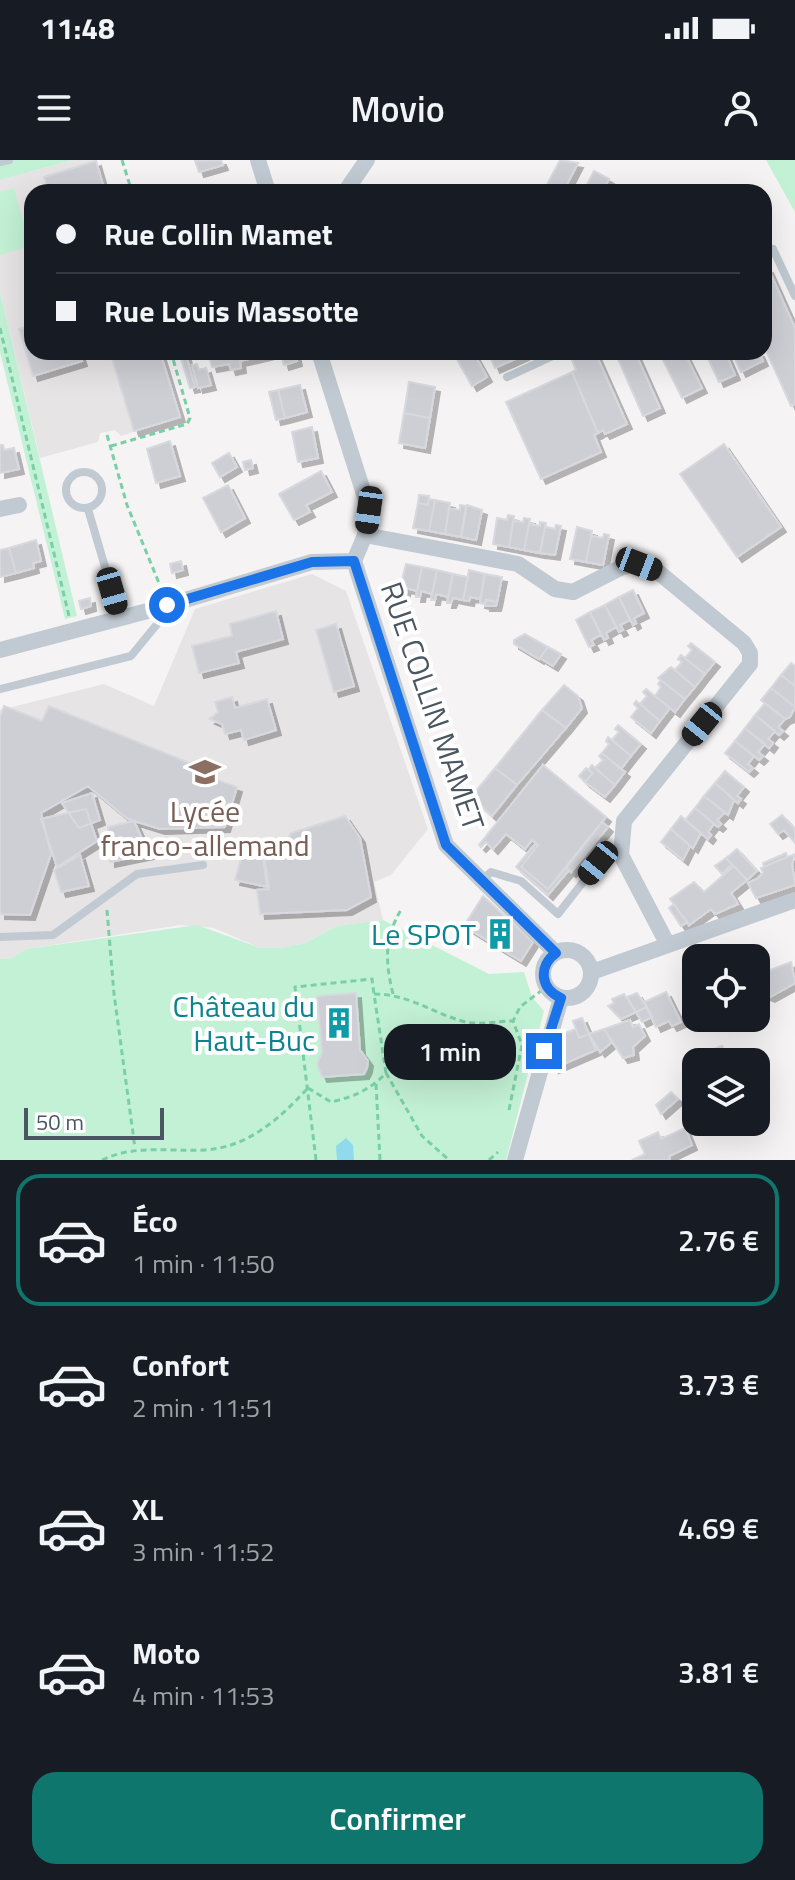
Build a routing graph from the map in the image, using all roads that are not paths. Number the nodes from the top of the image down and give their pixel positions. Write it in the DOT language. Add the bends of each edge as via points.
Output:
graph roads {
  1 [pos="9,160"];
  2 [pos="258,160"];
  3 [pos="367,160"];
  4 [pos="0,162"];
  5 [pos="266,184"];
  6 [pos="350,184"];
  7 [pos="772,249"];
  8 [pos="795,296"];
  9 [pos="322,360"];
  10 [pos="544,360"];
  11 [pos="507,377"];
  12 [pos="19,505"];
  13 [pos="0,509"];
  14 [pos="88,509"];
  15 [pos="365,535"];
  16 [pos="354,561"];
  17 [pos="161,607"];
  18 [pos="120,619"];
  19 [pos="0,650"];
  20 [pos="0,689"];
  21 [pos="621,855"];
  22 [pos="203,865"];
  23 [pos="482,880"];
  24 [pos="795,900"];
  25 [pos="0,937"];
  26 [pos="668,945"];
  27 [pos="556,953"];
  28 [pos="592,972"];
  29 [pos="561,998"];
  30 [pos="515,1160"];
  1 -- 4 [label="lane"];
  2 -- 5 [label="street"];
  3 -- 6 [label="street"];
  7 -- 8 [label="lane"];
  9 -- 15 [label="street" via="369,510"];
  10 -- 11 [label="lane"];
  12 -- 13 [label="street"];
  14 -- 14 [label="lane" via="98,503 102,485 95,475 77,473 68,481 66,493 76,507"];
  14 -- 18 [label="lane"];
  15 -- 16 [label="street"];
  15 -- 21 [label="street" via="518,564 555,589 573,592 639,564 657,571 744,643 750,664 624,821"];
  16 -- 17 [label="street, RUE COLLIN MAMET" via="312,562"];
  16 -- 23 [label="street, RUE COLLIN MAMET" via="438,827 446,845"];
  17 -- 18 [label="street, RUE COLLIN MAMET"];
  17 -- 20 [label="lane" via="158,623 131,656"];
  18 -- 19 [label="street, RUE COLLIN MAMET"];
  21 -- 23 [label="lane" via="598,863 558,914 521,881 491,872"];
  21 -- 26 [label="street"];
  22 -- 25 [label="lane" via="137,874 53,935"];
  23 -- 27 [label="street, RUE COLLIN MAMET"];
  24 -- 26 [label="street"];
  26 -- 28 [label="street"];
  27 -- 28 [label="street" via="579,953"];
  27 -- 29 [label="street" via="545,966 547,987"];
  28 -- 29 [label="street" via="583,993"];
  29 -- 30 [label="street"];
}
